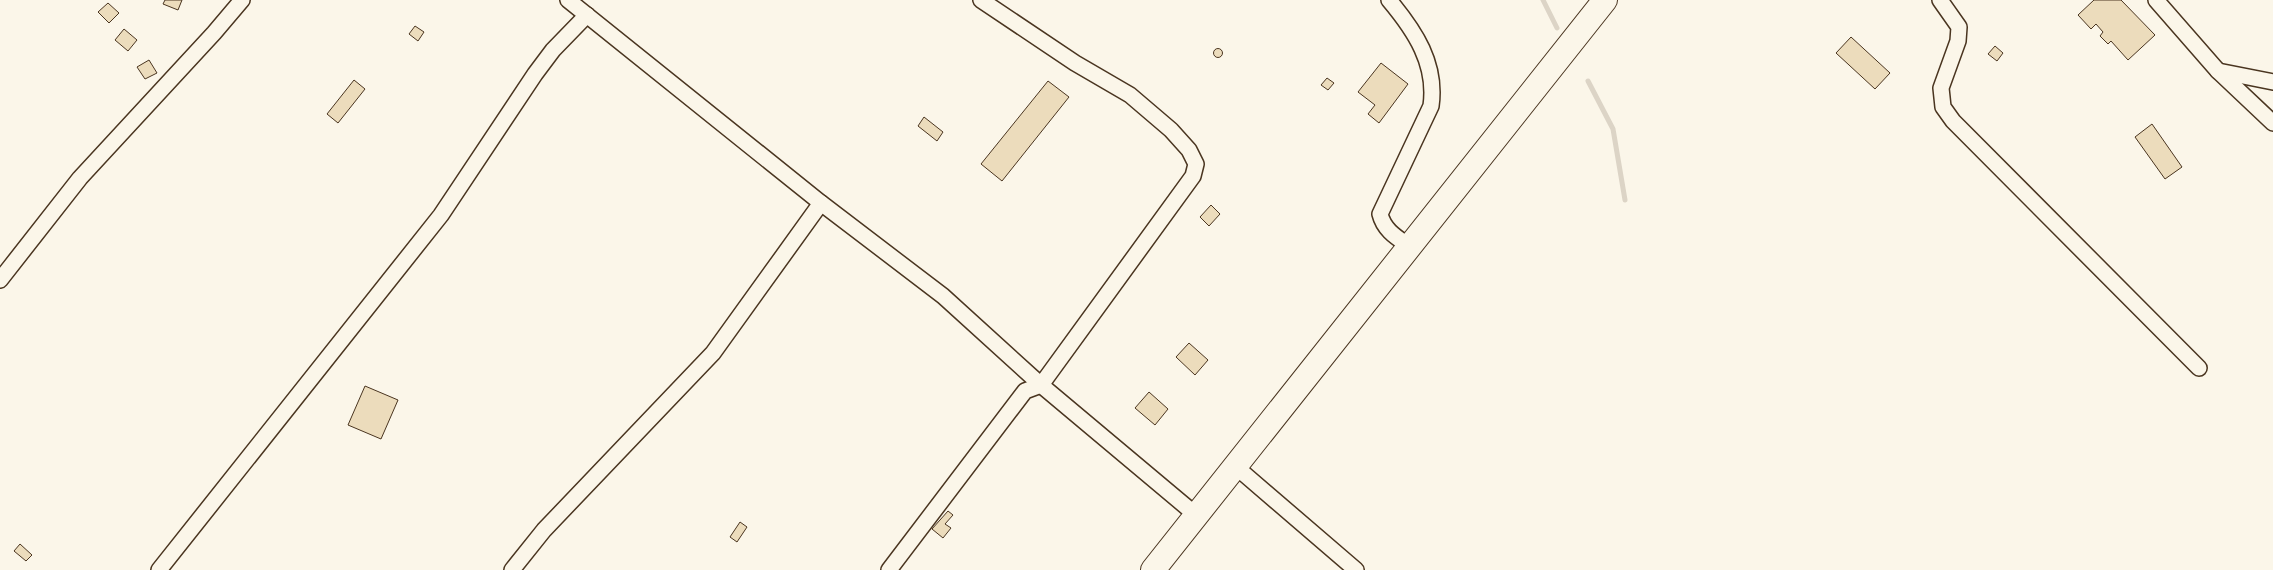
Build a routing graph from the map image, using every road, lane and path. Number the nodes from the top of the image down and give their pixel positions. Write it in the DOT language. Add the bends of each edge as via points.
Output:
graph roads {
  1 [pos="242,0"];
  2 [pos="568,0"];
  3 [pos="981,0"];
  4 [pos="1389,0"];
  5 [pos="1605,0"];
  6 [pos="1940,0"];
  7 [pos="2156,0"];
  8 [pos="587,16"];
  9 [pos="2218,71"];
  10 [pos="2273,82"];
  11 [pos="2273,123"];
  12 [pos="821,203"];
  13 [pos="1410,246"];
  14 [pos="0,280"];
  15 [pos="2199,368"];
  16 [pos="1041,385"];
  17 [pos="1235,466"];
  18 [pos="1196,515"];
  19 [pos="159,570"];
  20 [pos="512,570"];
  21 [pos="889,570"];
  22 [pos="1153,570"];
  23 [pos="1356,570"];
  1 -- 14 [label="street" via="80,178"];
  2 -- 8 [label="street"];
  3 -- 16 [label="street" via="1130,95 1171,130 1196,164 1193,176"];
  4 -- 13 [label="street" via="1419,41 1434,87 1431,106 1380,214 1382,224"];
  5 -- 13 [label="main road"];
  6 -- 15 [label="street" via="1959,27 1958,41 1941,88 1943,106 1953,120"];
  7 -- 9 [label="street"];
  8 -- 12 [label="street"];
  8 -- 19 [label="street" via="553,50 535,74 441,216"];
  9 -- 10 [label="street"];
  9 -- 11 [label="street"];
  12 -- 16 [label="street" via="942,296"];
  12 -- 20 [label="street" via="713,353 544,530"];
  13 -- 17 [label="main road"];
  16 -- 18 [label="street"];
  16 -- 21 [label="street" via="1025,392"];
  17 -- 18 [label="main road"];
  17 -- 23 [label="street"];
  18 -- 22 [label="main road"];
}
